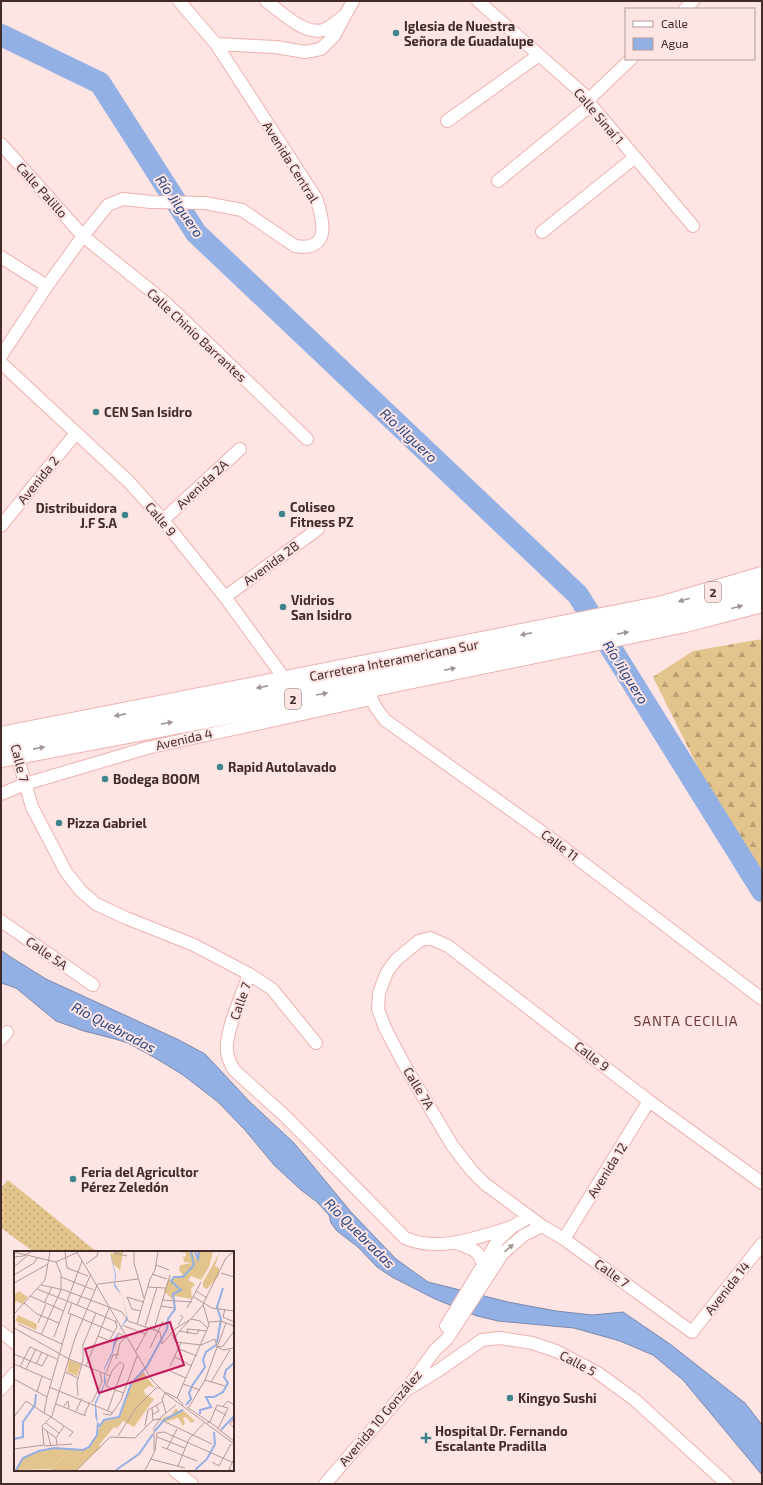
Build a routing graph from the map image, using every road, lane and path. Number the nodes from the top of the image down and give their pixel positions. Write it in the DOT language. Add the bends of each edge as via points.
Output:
graph roads {
  1 [pos="179,1"];
  2 [pos="266,1"];
  3 [pos="353,1"];
  4 [pos="482,2"];
  5 [pos="348,13"];
  6 [pos="216,44"];
  7 [pos="539,55"];
  8 [pos="630,60"];
  9 [pos="590,102"];
  10 [pos="447,121"];
  11 [pos="1,144"];
  12 [pos="634,158"];
  13 [pos="498,181"];
  14 [pos="692,226"];
  15 [pos="542,232"];
  16 [pos="83,236"];
  17 [pos="1,257"];
  18 [pos="47,286"];
  19 [pos="1,356"];
  20 [pos="1,363"];
  21 [pos="76,433"];
  22 [pos="307,439"];
  23 [pos="240,448"];
  24 [pos="163,520"];
  25 [pos="1,526"];
  26 [pos="318,529"];
  27 [pos="762,578"];
  28 [pos="225,596"];
  29 [pos="762,601"];
  30 [pos="369,684"];
  31 [pos="288,691"];
  32 [pos="8,745"];
  33 [pos="25,784"];
  34 [pos="1,794"];
  35 [pos="1,920"];
  36 [pos="419,941"];
  37 [pos="249,974"];
  38 [pos="93,985"];
  39 [pos="762,999"];
  40 [pos="316,1043"];
  41 [pos="649,1101"];
  42 [pos="762,1183"];
  43 [pos="529,1217"];
  44 [pos="542,1226"];
  45 [pos="512,1227"];
  46 [pos="564,1239"];
  47 [pos="456,1244"];
  48 [pos="762,1244"];
  49 [pos="482,1273"];
  50 [pos="1,1332"];
  51 [pos="692,1332"];
  52 [pos="14,1342"];
  53 [pos="14,1373"];
  54 [pos="1,1389"];
  55 [pos="406,1390"];
  56 [pos="175,1471"];
  57 [pos="192,1484"];
  58 [pos="325,1484"];
  59 [pos="727,1484"];
  1 -- 6 [label="street"];
  2 -- 5 [label="street" via="298,25 311,31 324,30"];
  3 -- 5 [label="street"];
  4 -- 7 [label="street, Calle Sinaí 1"];
  5 -- 6 [label="street" via="334,36 321,49 305,52 276,47"];
  6 -- 16 [label="street, Avenida Central" via="316,198 323,230 319,241 305,248 295,246 242,210 205,202 123,199 108,205"];
  7 -- 9 [label="street, Calle Sinaí 1"];
  7 -- 10 [label="street"];
  8 -- 9 [label="street"];
  9 -- 12 [label="street, Calle Sinaí 1"];
  9 -- 13 [label="street"];
  11 -- 16 [label="street, Calle Palillo"];
  12 -- 14 [label="street, Calle Sinaí 1"];
  12 -- 15 [label="street"];
  16 -- 18 [label="street, Avenida Central"];
  16 -- 22 [label="street, Calle Chinio Barrantes" via="166,303"];
  17 -- 18 [label="street"];
  18 -- 19 [label="street, Avenida Central"];
  20 -- 21 [label="street, Calle 9"];
  21 -- 24 [label="street, Calle 9" via="129,482"];
  21 -- 25 [label="street, Avenida 2"];
  23 -- 24 [label="street, Avenida 2A"];
  24 -- 28 [label="street, Calle 9"];
  26 -- 28 [label="street, Avenida 2B"];
  27 -- 30 [label="highway, Carretera Interamericana Sur / 2, one-way" via="663,606 564,626"];
  28 -- 31 [label="street, Calle 9"];
  30 -- 29 [label="highway, Carretera Interamericana Sur / 2, one-way" via="685,621"];
  30 -- 31 [label="highway, Carretera Interamericana Sur / 2"];
  30 -- 33 [label="street, Avenida 4"];
  30 -- 39 [label="street, Calle 11" via="376,709 385,720 557,843"];
  31 -- 32 [label="highway, Carretera Interamericana Sur / 2"];
  32 -- 33 [label="street, Calle 7"];
  33 -- 34 [label="street, Avenida 4"];
  33 -- 37 [label="street, Calle 7" via="32,807 66,872 81,891 96,904 194,945"];
  35 -- 38 [label="street, Calle 5A"];
  36 -- 41 [label="street, Calle 9" via="430,938 448,946"];
  36 -- 43 [label="street, Calle 7A" via="396,960 387,972 379,993 378,1009 385,1028 452,1145 485,1184"];
  37 -- 40 [label="street" via="272,989"];
  37 -- 47 [label="street, Calle 7" via="226,1046 228,1060 234,1070 286,1117 405,1238 426,1244"];
  41 -- 42 [label="street, Calle 9"];
  41 -- 46 [label="street, Avenida 12"];
  43 -- 44 [label="street, Calle 7"];
  43 -- 45 [label="street, Avenida 10 González"];
  44 -- 46 [label="street, Calle 7"];
  49 -- 44 [label="street, Avenida 10 González, one-way" via="524,1235"];
  45 -- 47 [label="street, Calle 7"];
  45 -- 49 [label="street, Avenida 10 González" via="498,1240"];
  46 -- 51 [label="street, Calle 7"];
  47 -- 49 [label="street, Calle 7" via="474,1250 482,1258"];
  48 -- 51 [label="street, Avenida 14"];
  49 -- 55 [label="street, Avenida 10 González" via="452,1325 440,1336 435,1350"];
  50 -- 52 [label="street"];
  53 -- 54 [label="street"];
  55 -- 58 [label="street, Avenida 10 González"];
  55 -- 59 [label="street, Calle 5" via="482,1340 500,1338 532,1343 556,1351 598,1373 635,1400"];
  56 -- 57 [label="street"];
}
